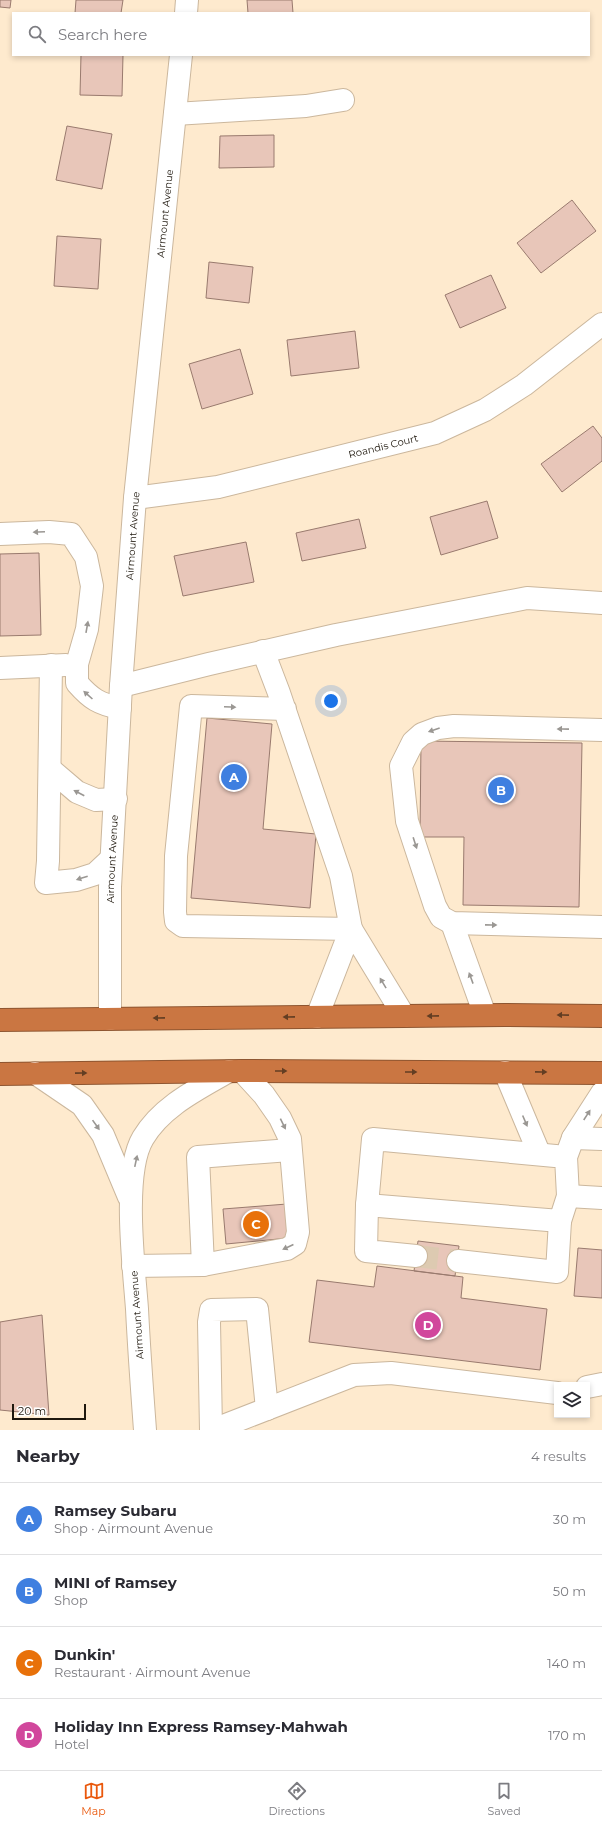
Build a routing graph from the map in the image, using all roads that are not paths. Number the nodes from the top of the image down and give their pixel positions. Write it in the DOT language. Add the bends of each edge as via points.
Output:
graph roads {
  1 [pos="187,0"];
  2 [pos="186,12"];
  3 [pos="181,56"];
  4 [pos="343,100"];
  5 [pos="175,114"];
  6 [pos="602,324"];
  7 [pos="135,498"];
  8 [pos="0,534"];
  9 [pos="602,603"];
  10 [pos="263,651"];
  11 [pos="77,664"];
  12 [pos="51,665"];
  13 [pos="0,668"];
  14 [pos="121,686"];
  15 [pos="120,708"];
  16 [pos="285,709"];
  17 [pos="602,730"];
  18 [pos="50,769"];
  19 [pos="116,799"];
  20 [pos="111,859"];
  21 [pos="452,923"];
  22 [pos="602,927"];
  23 [pos="351,930"];
  24 [pos="485,1015"];
  25 [pos="404,1016"];
  26 [pos="602,1016"];
  27 [pos="317,1017"];
  28 [pos="110,1019"];
  29 [pos="0,1020"];
  30 [pos="235,1071"];
  31 [pos="505,1072"];
  32 [pos="35,1073"];
  33 [pos="602,1073"];
  34 [pos="0,1074"];
  35 [pos="602,1093"];
  36 [pos="602,1139"];
  37 [pos="569,1147"];
  38 [pos="290,1150"];
  39 [pos="539,1153"];
  40 [pos="568,1196"];
  41 [pos="602,1198"];
  42 [pos="131,1200"];
  43 [pos="367,1206"];
  44 [pos="560,1221"];
  45 [pos="416,1256"];
  46 [pos="458,1261"];
  47 [pos="203,1264"];
  48 [pos="133,1266"];
  49 [pos="602,1384"];
  50 [pos="590,1386"];
  51 [pos="554,1393"];
  52 [pos="267,1409"];
  53 [pos="145,1430"];
  54 [pos="212,1430"];
  1 -- 2 [label="street"];
  3 -- 5 [label="street, Airmount Avenue"];
  4 -- 5 [label="street" via="306,106"];
  5 -- 7 [label="street, Airmount Avenue"];
  6 -- 7 [label="street, Roandis Court" via="524,385 484,410 435,432 218,487"];
  7 -- 14 [label="street, Airmount Avenue"];
  11 -- 8 [label="street, one-way" via="87,629 92,586 86,557 71,534"];
  9 -- 10 [label="street" via="527,598"];
  10 -- 14 [label="street"];
  10 -- 16 [label="street"];
  11 -- 12 [label="street"];
  15 -- 11 [label="street, one-way" via="104,705 89,697 77,683"];
  12 -- 13 [label="street"];
  12 -- 18 [label="street"];
  14 -- 15 [label="street, Airmount Avenue"];
  15 -- 19 [label="street, Airmount Avenue"];
  16 -- 23 [label="street" via="341,876"];
  23 -- 16 [label="street, one-way" via="183,926 176,921 176,856 191,706"];
  17 -- 21 [label="street, one-way" via="454,726 422,734 413,742 401,766 407,821 435,906 441,917"];
  19 -- 18 [label="street, one-way" via="96,800 77,792"];
  20 -- 18 [label="street, one-way" via="95,874 76,880 46,883"];
  19 -- 20 [label="street, Airmount Avenue"];
  20 -- 28 [label="street, Airmount Avenue"];
  21 -- 22 [label="street, one-way"];
  24 -- 21 [label="street, one-way"];
  25 -- 23 [label="street, one-way"];
  23 -- 27 [label="street"];
  24 -- 25 [label="highway, one-way"];
  26 -- 24 [label="highway, one-way"];
  25 -- 27 [label="highway"];
  27 -- 28 [label="highway, one-way"];
  28 -- 29 [label="highway"];
  30 -- 31 [label="highway, one-way"];
  32 -- 30 [label="highway, one-way"];
  30 -- 38 [label="street, one-way" via="264,1095 290,1138"];
  42 -- 30 [label="street, Airmount Avenue, one-way" via="135,1160 143,1139 153,1124 178,1101"];
  31 -- 33 [label="highway, one-way"];
  31 -- 39 [label="street, one-way"];
  32 -- 34 [label="highway"];
  32 -- 42 [label="street, Airmount Avenue, one-way" via="82,1105 103,1135"];
  37 -- 35 [label="street, one-way"];
  36 -- 37 [label="street"];
  37 -- 39 [label="street"];
  37 -- 40 [label="street"];
  38 -- 47 [label="street, one-way" via="298,1232 296,1244 287,1249"];
  38 -- 47 [label="street" via="198,1157"];
  39 -- 43 [label="street" via="372,1138"];
  40 -- 41 [label="street"];
  40 -- 44 [label="street"];
  42 -- 48 [label="street, Airmount Avenue"];
  43 -- 44 [label="street"];
  43 -- 45 [label="street" via="366,1251"];
  44 -- 46 [label="street" via="557,1272"];
  47 -- 48 [label="street"];
  48 -- 53 [label="street, Airmount Avenue"];
  49 -- 50 [label="street"];
  51 -- 52 [label="street" via="391,1373 354,1375"];
  52 -- 54 [label="street"];
  52 -- 54 [label="street" via="257,1309 211,1310 209,1322"];
}
